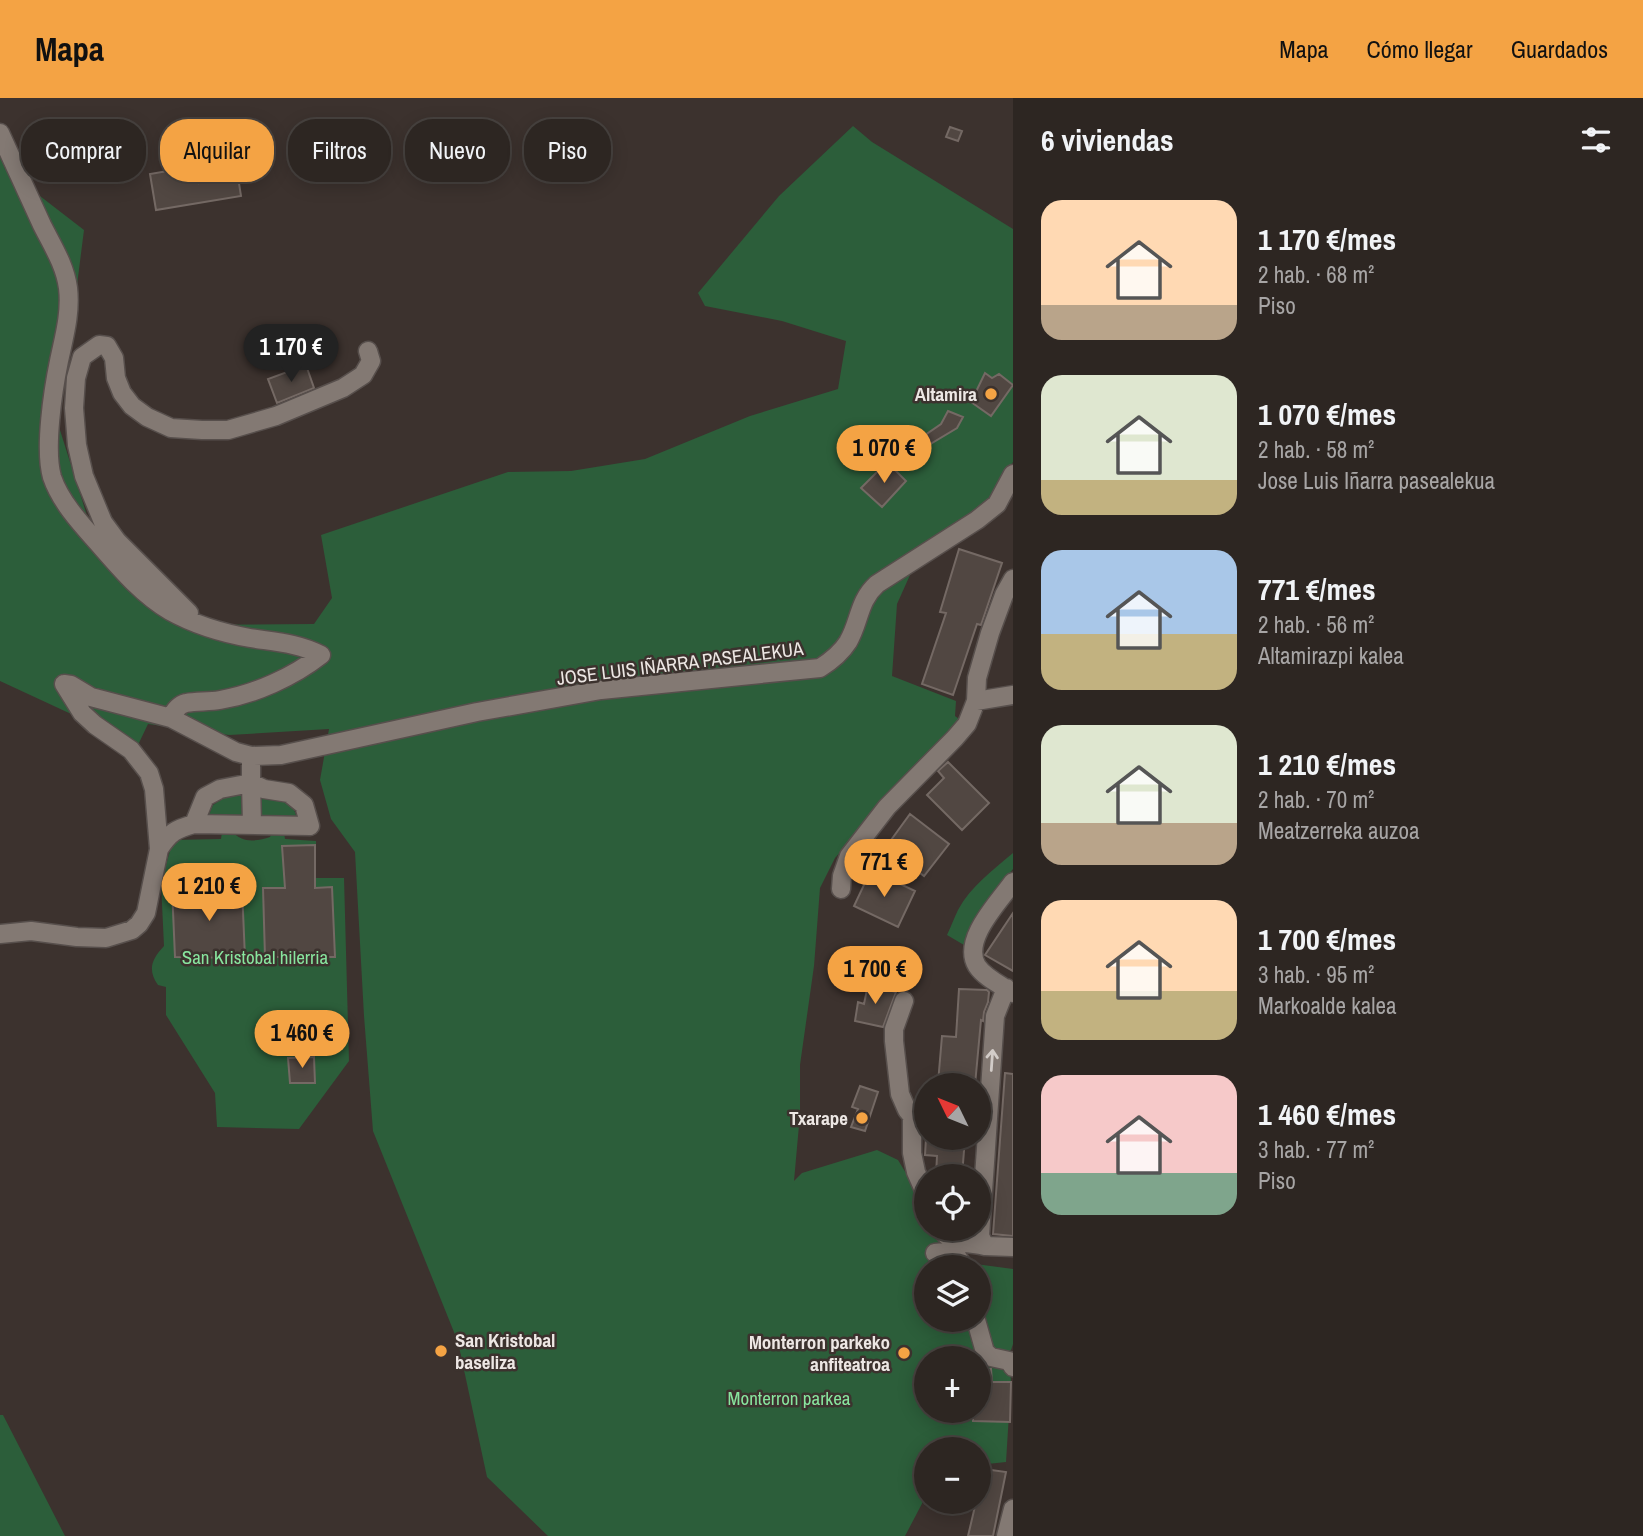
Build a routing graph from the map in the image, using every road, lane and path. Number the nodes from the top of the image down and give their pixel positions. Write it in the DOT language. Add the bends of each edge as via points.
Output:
graph roads {
  1 [pos="0,133"];
  2 [pos="368,351"];
  3 [pos="1013,474"];
  4 [pos="1013,579"];
  5 [pos="205,626"];
  6 [pos="1013,695"];
  7 [pos="976,701"];
  8 [pos="171,718"];
  9 [pos="251,756"];
  10 [pos="251,783"];
  11 [pos="194,824"];
  12 [pos="252,824"];
  13 [pos="159,849"];
  14 [pos="1013,882"];
  15 [pos="841,889"];
  16 [pos="0,933"];
  17 [pos="1010,991"];
  18 [pos="904,1001"];
  19 [pos="914,1164"];
  20 [pos="955,1241"];
  21 [pos="985,1245"];
  22 [pos="1013,1247"];
  23 [pos="935,1253"];
  24 [pos="955,1255"];
  25 [pos="979,1332"];
  26 [pos="1011,1364"];
  27 [pos="1013,1509"];
  28 [pos="1006,1536"];
  1 -- 5 [label="street" via="61,261 67,284 68,321 56,375 50,437 51,475 66,505 120,569 156,601"];
  2 -- 5 [label="street" via="371,361 363,375 343,388 228,430 171,428 147,417 122,393 107,346 99,345 82,358 74,408 84,476 93,502 117,541"];
  3 -- 9 [label="street, JOSE LUIS IÑARRA PASEALEKUA" via="997,504 978,520 868,592 847,643 820,668 601,690 281,755"];
  4 -- 7 [label="street" via="990,633 977,678"];
  5 -- 8 [label="street" via="305,647 321,655 248,692 181,705"];
  6 -- 7 [label="street"];
  7 -- 15 [label="street" via="967,724 887,807 849,856"];
  8 -- 9 [label="street"];
  8 -- 13 [label="street" via="100,700 64,684 82,713 131,750 149,772"];
  9 -- 10 [label="street"];
  10 -- 11 [label="street" via="205,797"];
  10 -- 12 [label="street"];
  10 -- 12 [label="street" via="289,793 304,804 310,825"];
  11 -- 12 [label="street"];
  11 -- 13 [label="street" via="176,829"];
  13 -- 16 [label="street" via="146,914 132,930 106,938"];
  14 -- 17 [label="street" via="973,945 977,965 985,975"];
  21 -- 17 [label="street, one-way" via="980,1236 995,1016"];
  18 -- 19 [label="street" via="894,1029 900,1094 912,1116"];
  20 -- 21 [label="street"];
  21 -- 22 [label="street"];
  23 -- 24 [label="street"];
  25 -- 26 [label="street" via="985,1352"];
  27 -- 28 [label="street"];
}
